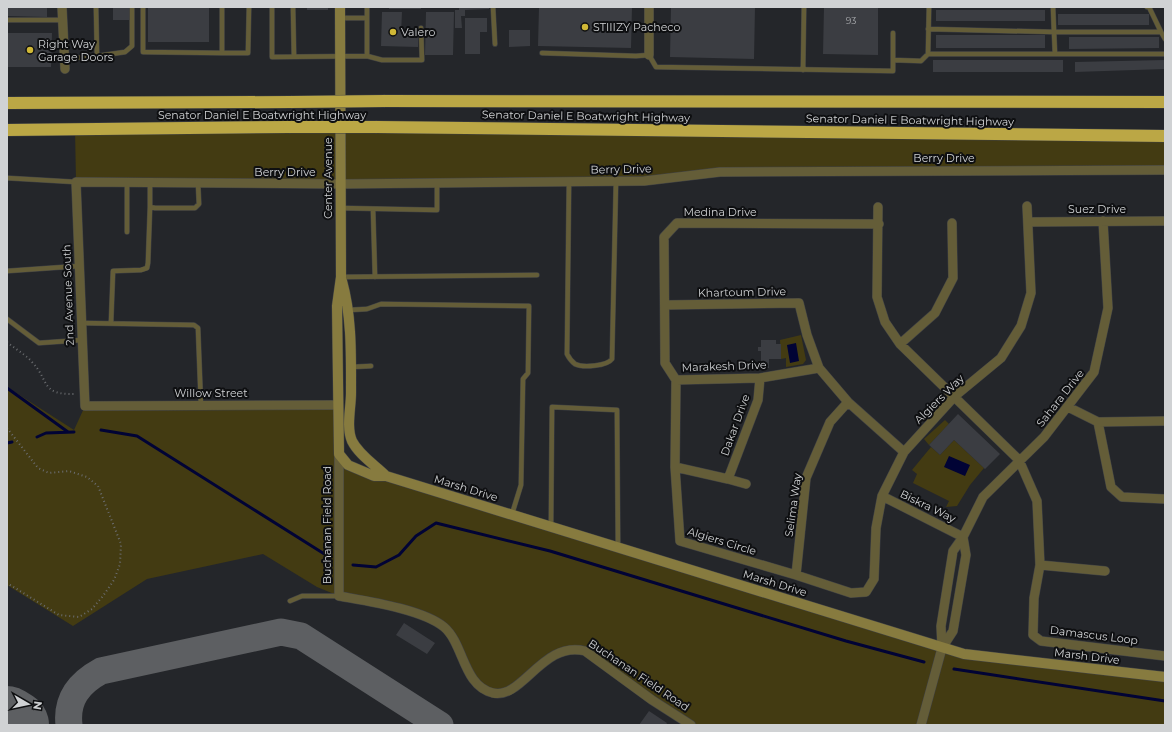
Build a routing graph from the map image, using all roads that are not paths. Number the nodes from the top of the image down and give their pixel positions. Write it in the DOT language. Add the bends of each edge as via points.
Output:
graph roads {
  1 [pos="62,7"];
  2 [pos="96,7"];
  3 [pos="132,7"];
  4 [pos="143,7"];
  5 [pos="222,7"];
  6 [pos="249,7"];
  7 [pos="272,7"];
  8 [pos="293,7"];
  9 [pos="340,7"];
  10 [pos="367,7"];
  11 [pos="493,7"];
  12 [pos="649,7"];
  13 [pos="804,7"];
  14 [pos="929,7"];
  15 [pos="1053,7"];
  16 [pos="1147,7"];
  17 [pos="340,18"];
  18 [pos="367,18"];
  19 [pos="7,20"];
  20 [pos="62,20"];
  21 [pos="421,28"];
  22 [pos="928,29"];
  23 [pos="1054,32"];
  24 [pos="1161,32"];
  25 [pos="893,33"];
  26 [pos="1165,39"];
  27 [pos="495,44"];
  28 [pos="222,53"];
  29 [pos="542,53"];
  30 [pos="928,54"];
  31 [pos="1055,54"];
  32 [pos="1165,54"];
  33 [pos="649,55"];
  34 [pos="97,56"];
  35 [pos="340,56"];
  36 [pos="368,56"];
  37 [pos="294,57"];
  38 [pos="64,59"];
  39 [pos="893,60"];
  40 [pos="65,69"];
  41 [pos="803,70"];
  42 [pos="1165,101"];
  43 [pos="7,103"];
  44 [pos="7,130"];
  45 [pos="1165,136"];
  46 [pos="1165,170"];
  47 [pos="7,178"];
  48 [pos="616,181"];
  49 [pos="76,182"];
  50 [pos="569,182"];
  51 [pos="126,183"];
  52 [pos="150,183"];
  53 [pos="198,183"];
  54 [pos="437,183"];
  55 [pos="340,184"];
  56 [pos="1027,206"];
  57 [pos="150,207"];
  58 [pos="878,207"];
  59 [pos="340,208"];
  60 [pos="373,209"];
  61 [pos="1103,221"];
  62 [pos="1165,221"];
  63 [pos="1029,222"];
  64 [pos="952,223"];
  65 [pos="879,224"];
  66 [pos="127,232"];
  67 [pos="79,266"];
  68 [pos="7,271"];
  69 [pos="537,275"];
  70 [pos="341,277"];
  71 [pos="375,277"];
  72 [pos="665,305"];
  73 [pos="349,310"];
  74 [pos="7,319"];
  75 [pos="81,323"];
  76 [pos="110,323"];
  77 [pos="82,340"];
  78 [pos="900,344"];
  79 [pos="371,366"];
  80 [pos="351,367"];
  81 [pos="819,368"];
  82 [pos="760,378"];
  83 [pos="676,380"];
  84 [pos="955,396"];
  85 [pos="848,402"];
  86 [pos="338,405"];
  87 [pos="85,406"];
  88 [pos="201,406"];
  89 [pos="1068,407"];
  90 [pos="1165,421"];
  91 [pos="1098,422"];
  92 [pos="353,443"];
  93 [pos="904,452"];
  94 [pos="339,454"];
  95 [pos="1019,460"];
  96 [pos="675,467"];
  97 [pos="386,476"];
  98 [pos="728,479"];
  99 [pos="746,484"];
  100 [pos="882,496"];
  101 [pos="1165,499"];
  102 [pos="512,514"];
  103 [pos="551,526"];
  104 [pos="963,536"];
  105 [pos="618,547"];
  106 [pos="1040,565"];
  107 [pos="1105,571"];
  108 [pos="796,575"];
  109 [pos="866,592"];
  110 [pos="339,596"];
  111 [pos="290,601"];
  112 [pos="942,648"];
  113 [pos="1165,656"];
  114 [pos="1165,677"];
  115 [pos="691,725"];
  116 [pos="921,725"];
  1 -- 20 [label="street"];
  2 -- 34 [label="lane"];
  3 -- 34 [label="lane" via="132,46 125,52"];
  4 -- 28 [label="lane" via="143,52"];
  5 -- 28 [label="lane"];
  6 -- 28 [label="lane" via="248,53"];
  7 -- 37 [label="lane" via="272,57"];
  8 -- 37 [label="lane"];
  9 -- 17 [label="street, Center Avenue"];
  10 -- 18 [label="lane"];
  11 -- 27 [label="lane"];
  12 -- 33 [label="street"];
  13 -- 41 [label="lane"];
  14 -- 22 [label="lane"];
  15 -- 23 [label="lane"];
  16 -- 24 [label="lane"];
  17 -- 18 [label="lane"];
  17 -- 35 [label="street, Center Avenue"];
  18 -- 36 [label="lane"];
  19 -- 20 [label="lane"];
  20 -- 38 [label="street"];
  21 -- 36 [label="lane" via="422,60 382,60"];
  22 -- 23 [label="lane"];
  22 -- 30 [label="lane"];
  23 -- 24 [label="lane"];
  23 -- 31 [label="lane"];
  24 -- 26 [label="lane"];
  25 -- 39 [label="lane"];
  29 -- 33 [label="lane"];
  30 -- 31 [label="lane"];
  30 -- 39 [label="lane" via="921,61"];
  31 -- 32 [label="lane"];
  33 -- 41 [label="lane" via="656,67"];
  34 -- 38 [label="lane"];
  35 -- 36 [label="lane"];
  35 -- 37 [label="lane"];
  35 -- 55 [label="street, Center Avenue"];
  38 -- 40 [label="street"];
  39 -- 41 [label="lane" via="893,71"];
  42 -- 43 [label="highway, Senator Daniel E Boatwright Highway, bridge"];
  44 -- 45 [label="highway, Senator Daniel E Boatwright Highway, bridge" via="377,127"];
  46 -- 48 [label="street, Berry Drive" via="720,172 657,181"];
  47 -- 49 [label="lane"];
  48 -- 50 [label="street, Berry Drive"];
  48 -- 50 [label="lane" via="612,359 601,366 578,365 567,354"];
  49 -- 51 [label="street, Berry Drive"];
  49 -- 67 [label="street, 2nd Avenue South"];
  50 -- 54 [label="street, Berry Drive"];
  51 -- 52 [label="street, Berry Drive"];
  51 -- 66 [label="lane"];
  52 -- 53 [label="street, Berry Drive"];
  52 -- 57 [label="lane"];
  53 -- 55 [label="street, Berry Drive"];
  53 -- 57 [label="lane" via="199,204 195,208"];
  54 -- 55 [label="street, Berry Drive"];
  54 -- 60 [label="lane" via="437,210"];
  55 -- 59 [label="street, Center Avenue"];
  56 -- 63 [label="street, Algiers Way"];
  57 -- 76 [label="lane" via="147,268 113,271"];
  58 -- 65 [label="street"];
  59 -- 60 [label="lane"];
  59 -- 70 [label="street, Center Avenue"];
  60 -- 71 [label="lane"];
  61 -- 62 [label="street, Suez Drive"];
  61 -- 63 [label="street, Suez Drive"];
  61 -- 89 [label="street, Sahara Drive" via="1108,308 1094,372"];
  63 -- 84 [label="street, Algiers Way" via="1031,293 1021,326 1001,358"];
  64 -- 78 [label="street" via="953,278 935,313"];
  65 -- 72 [label="street, Medina Drive" via="677,223 664,237"];
  65 -- 78 [label="street" via="877,297 885,322"];
  67 -- 68 [label="lane"];
  67 -- 75 [label="street, 2nd Avenue South"];
  69 -- 71 [label="lane"];
  70 -- 71 [label="lane"];
  70 -- 73 [label="street, Center Avenue"];
  70 -- 86 [label="street, Center Avenue" via="337,306"];
  72 -- 81 [label="street, Khartoum Drive" via="799,303"];
  72 -- 83 [label="street, Medina Drive" via="665,363"];
  73 -- 80 [label="street, Center Avenue"];
  73 -- 102 [label="lane" via="367,309 381,304 529,306 528,373 523,379 521,485"];
  74 -- 77 [label="lane" via="39,342"];
  75 -- 76 [label="lane"];
  75 -- 77 [label="street, 2nd Avenue South"];
  76 -- 88 [label="lane" via="194,325 198,328"];
  77 -- 87 [label="street, 2nd Avenue South"];
  78 -- 84 [label="street"];
  79 -- 80 [label="lane"];
  80 -- 92 [label="street, Center Avenue" via="349,434"];
  81 -- 82 [label="street, Marakesh Drive"];
  81 -- 85 [label="street, Khartoum Drive"];
  82 -- 83 [label="street, Marakesh Drive"];
  82 -- 98 [label="street, Dakar Drive" via="758,400"];
  83 -- 96 [label="street, Algiers Circle"];
  84 -- 93 [label="street, Algiers Way"];
  84 -- 95 [label="street"];
  85 -- 93 [label="street, Khartoum Drive"];
  85 -- 108 [label="street, Selima Way" via="830,422 806,478"];
  86 -- 88 [label="street, Willow Street"];
  86 -- 94 [label="street, Center Avenue"];
  87 -- 88 [label="street, Willow Street"];
  89 -- 91 [label="street"];
  89 -- 95 [label="street, Sahara Drive" via="1044,437"];
  90 -- 91 [label="street"];
  91 -- 101 [label="street" via="1111,487 1122,497"];
  92 -- 97 [label="street, Marsh Drive"];
  93 -- 100 [label="street, Algiers Way"];
  94 -- 97 [label="street, Marsh Drive" via="348,466 374,476"];
  94 -- 110 [label="street, Buchanan Field Road"];
  95 -- 104 [label="street, Sahara Drive" via="983,496"];
  95 -- 106 [label="street, Damascus Loop" via="1037,501"];
  96 -- 98 [label="street"];
  96 -- 108 [label="street, Algiers Circle" via="680,541"];
  97 -- 102 [label="street, Marsh Drive"];
  98 -- 99 [label="street"];
  100 -- 104 [label="street, Biskra Way"];
  100 -- 109 [label="street, Algiers Way" via="876,528 874,579"];
  102 -- 103 [label="street, Marsh Drive"];
  103 -- 105 [label="street, Marsh Drive"];
  103 -- 105 [label="lane" via="552,407 617,410"];
  104 -- 112 [label="street, Sahara Drive" via="953,551 941,626"];
  104 -- 112 [label="street" via="966,555 953,632"];
  105 -- 112 [label="street, Marsh Drive"];
  106 -- 107 [label="street"];
  106 -- 113 [label="street, Damascus Loop" via="1034,598 1033,635 1041,641"];
  108 -- 109 [label="street, Algiers Circle" via="851,593"];
  110 -- 111 [label="lane" via="302,596"];
  110 -- 115 [label="street, Buchanan Field Road" via="388,605 442,625 451,633 474,680 489,692 505,692 548,659 566,649 575,648 585,651"];
  112 -- 114 [label="street, Marsh Drive" via="964,654"];
  112 -- 116 [label="street"];
}
